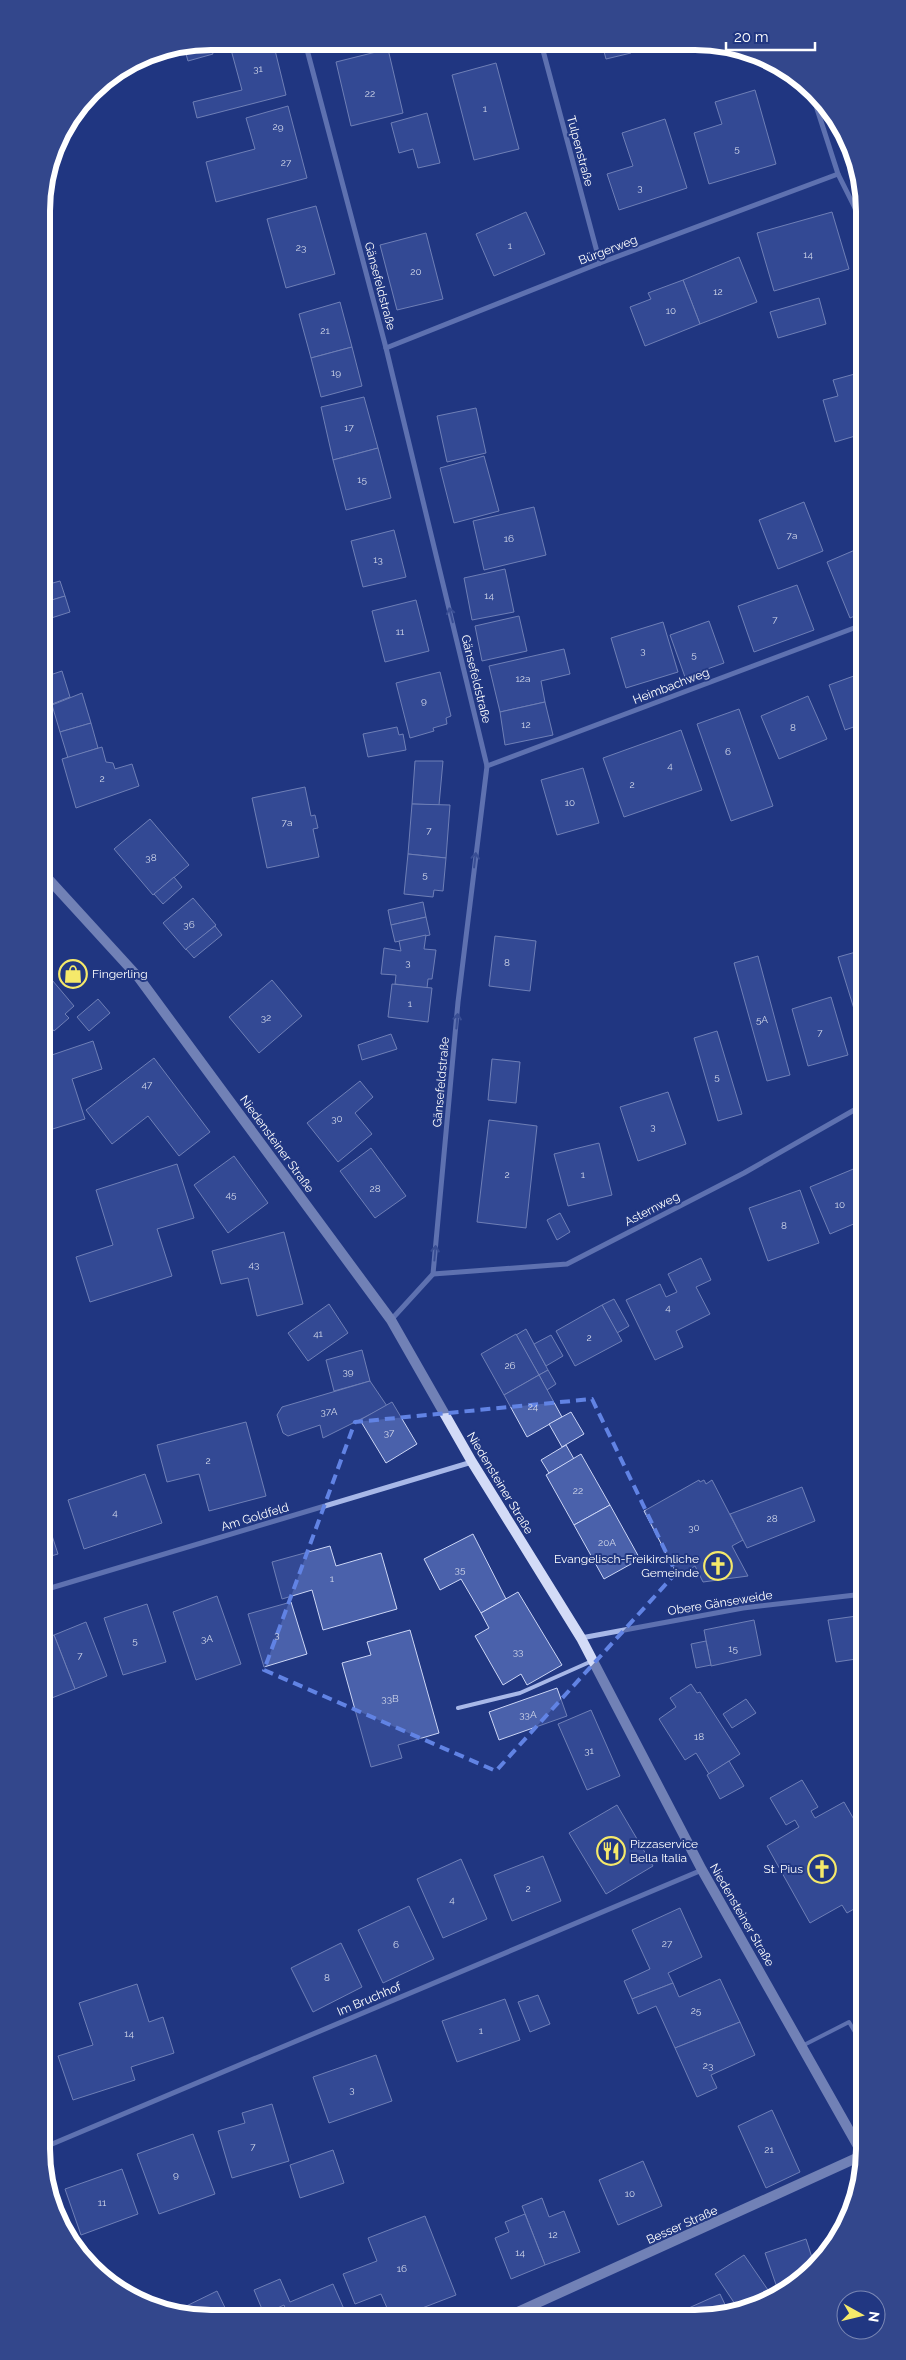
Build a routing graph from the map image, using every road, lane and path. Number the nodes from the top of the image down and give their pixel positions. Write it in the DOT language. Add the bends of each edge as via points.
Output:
graph roads {
  1 [pos="307,50"];
  2 [pos="543,50"];
  3 [pos="816,105"];
  4 [pos="838,174"];
  5 [pos="856,208"];
  6 [pos="600,263"];
  7 [pos="386,348"];
  8 [pos="856,627"];
  9 [pos="487,766"];
  10 [pos="50,881"];
  11 [pos="856,1109"];
  12 [pos="433,1274"];
  13 [pos="391,1320"];
  14 [pos="472,1462"];
  15 [pos="50,1588"];
  16 [pos="856,1595"];
  17 [pos="581,1638"];
  18 [pos="593,1661"];
  19 [pos="458,1708"];
  20 [pos="702,1870"];
  21 [pos="856,2034"];
  22 [pos="802,2046"];
  23 [pos="856,2142"];
  24 [pos="50,2144"];
  25 [pos="856,2158"];
  26 [pos="524,2310"];
  1 -- 7 [label="street, Gänsefeldstraße"];
  2 -- 6 [label="street, Tulpenstraße"];
  3 -- 4 [label="street"];
  4 -- 5 [label="street"];
  4 -- 6 [label="street, Bürgerweg"];
  6 -- 7 [label="street, Bürgerweg"];
  9 -- 7 [label="street, Gänsefeldstraße, one-way"];
  8 -- 9 [label="street, Heimbachweg"];
  12 -- 9 [label="street, Gänsefeldstraße, one-way" via="458,1002"];
  10 -- 13 [label="main road, Niedensteiner Straße" via="139,978"];
  11 -- 12 [label="street, Asternweg" via="744,1173 567,1264"];
  12 -- 13 [label="street"];
  13 -- 14 [label="main road, Niedensteiner Straße"];
  14 -- 15 [label="street, Am Goldfeld"];
  14 -- 17 [label="main road, Niedensteiner Straße"];
  16 -- 17 [label="street, Obere Gänseweide" via="743,1608"];
  17 -- 18 [label="main road, Niedensteiner Straße"];
  18 -- 19 [label="lane" via="520,1693"];
  18 -- 20 [label="main road, Niedensteiner Straße"];
  20 -- 22 [label="main road, Niedensteiner Straße"];
  20 -- 24 [label="street, Im Bruchhof"];
  21 -- 22 [label="lane" via="849,2022"];
  22 -- 23 [label="main road, Niedensteiner Straße"];
  25 -- 26 [label="main road, Besser Straße"];
}
